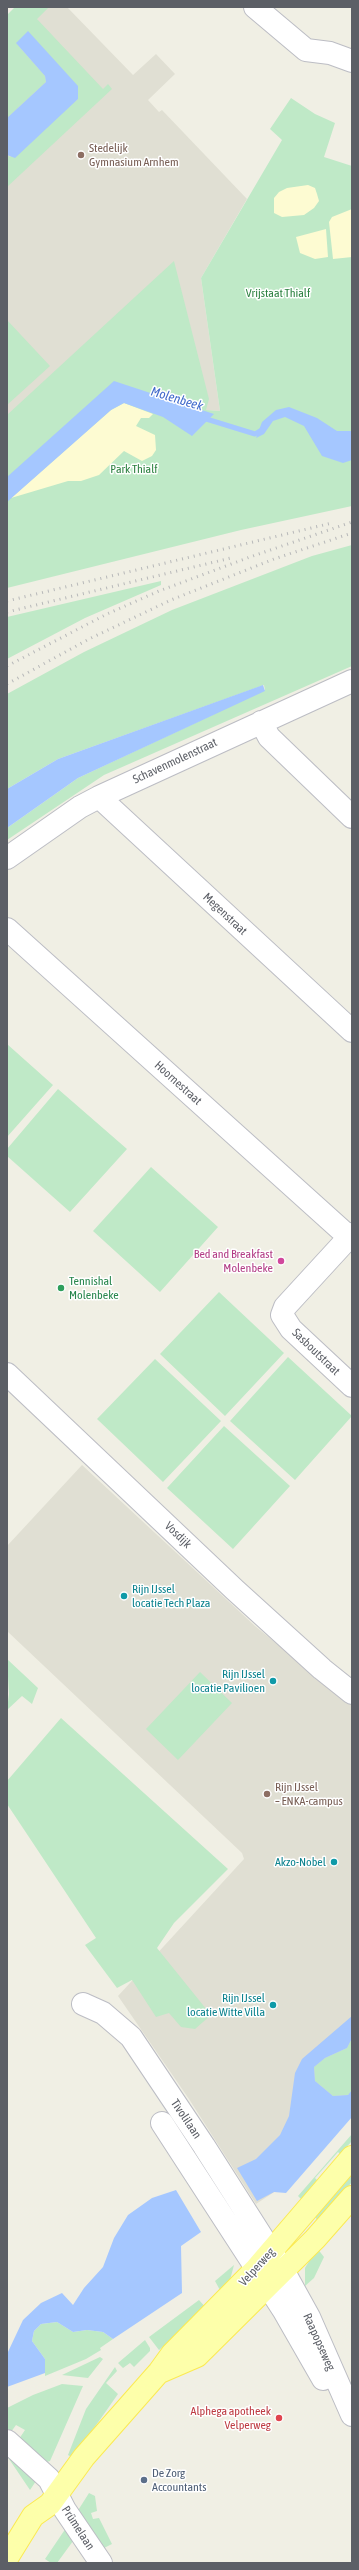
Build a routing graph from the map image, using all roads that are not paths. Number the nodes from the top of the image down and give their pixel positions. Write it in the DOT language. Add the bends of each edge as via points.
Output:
graph roads {
  1 [pos="255,7"];
  2 [pos="352,61"];
  3 [pos="352,681"];
  4 [pos="260,722"];
  5 [pos="99,797"];
  6 [pos="352,817"];
  7 [pos="7,858"];
  8 [pos="7,929"];
  9 [pos="352,1031"];
  10 [pos="351,1236"];
  11 [pos="7,1374"];
  12 [pos="352,1386"];
  13 [pos="352,1693"];
  14 [pos="83,2004"];
  15 [pos="162,2123"];
  16 [pos="352,2157"];
  17 [pos="352,2197"];
  18 [pos="271,2251"];
  19 [pos="283,2270"];
  20 [pos="262,2278"];
  21 [pos="352,2416"];
  22 [pos="7,2441"];
  23 [pos="54,2499"];
  24 [pos="7,2558"];
  25 [pos="18,2563"];
  26 [pos="101,2563"];
  1 -- 2 [label="street" via="306,50 330,53"];
  3 -- 4 [label="street, Schavenmolenstraat"];
  4 -- 5 [label="street, Schavenmolenstraat"];
  4 -- 6 [label="street" via="269,737"];
  5 -- 7 [label="street, Schavenmolenstraat" via="80,807"];
  5 -- 9 [label="street, Megenstraat"];
  8 -- 10 [label="street, Hoornestraat"];
  10 -- 12 [label="street, Sasboutstraat" via="285,1307 282,1315 291,1329"];
  11 -- 13 [label="street, Vosdijk" via="235,1590"];
  14 -- 18 [label="street, Tivolilaan" via="103,2013 131,2037"];
  15 -- 20 [label="street, Tivolilaan"];
  16 -- 18 [label="main road, Velperweg"];
  17 -- 19 [label="main road, Velperweg"];
  18 -- 19 [label="street, Tivolilaan"];
  18 -- 20 [label="main road, Velperweg"];
  19 -- 20 [label="main road, Velperweg"];
  19 -- 21 [label="street, Raapopseweg" via="308,2317"];
  20 -- 21 [label="street, Raapopseweg" via="320,2376"];
  20 -- 23 [label="main road, Velperweg" via="197,2356 159,2372 98,2440"];
  22 -- 23 [label="street, Prümelaan" via="49,2479"];
  23 -- 24 [label="main road, Velperweg" via="33,2516"];
  23 -- 25 [label="main road, Velperweg" via="46,2524"];
  23 -- 26 [label="street, Prümelaan" via="65,2510"];
}
